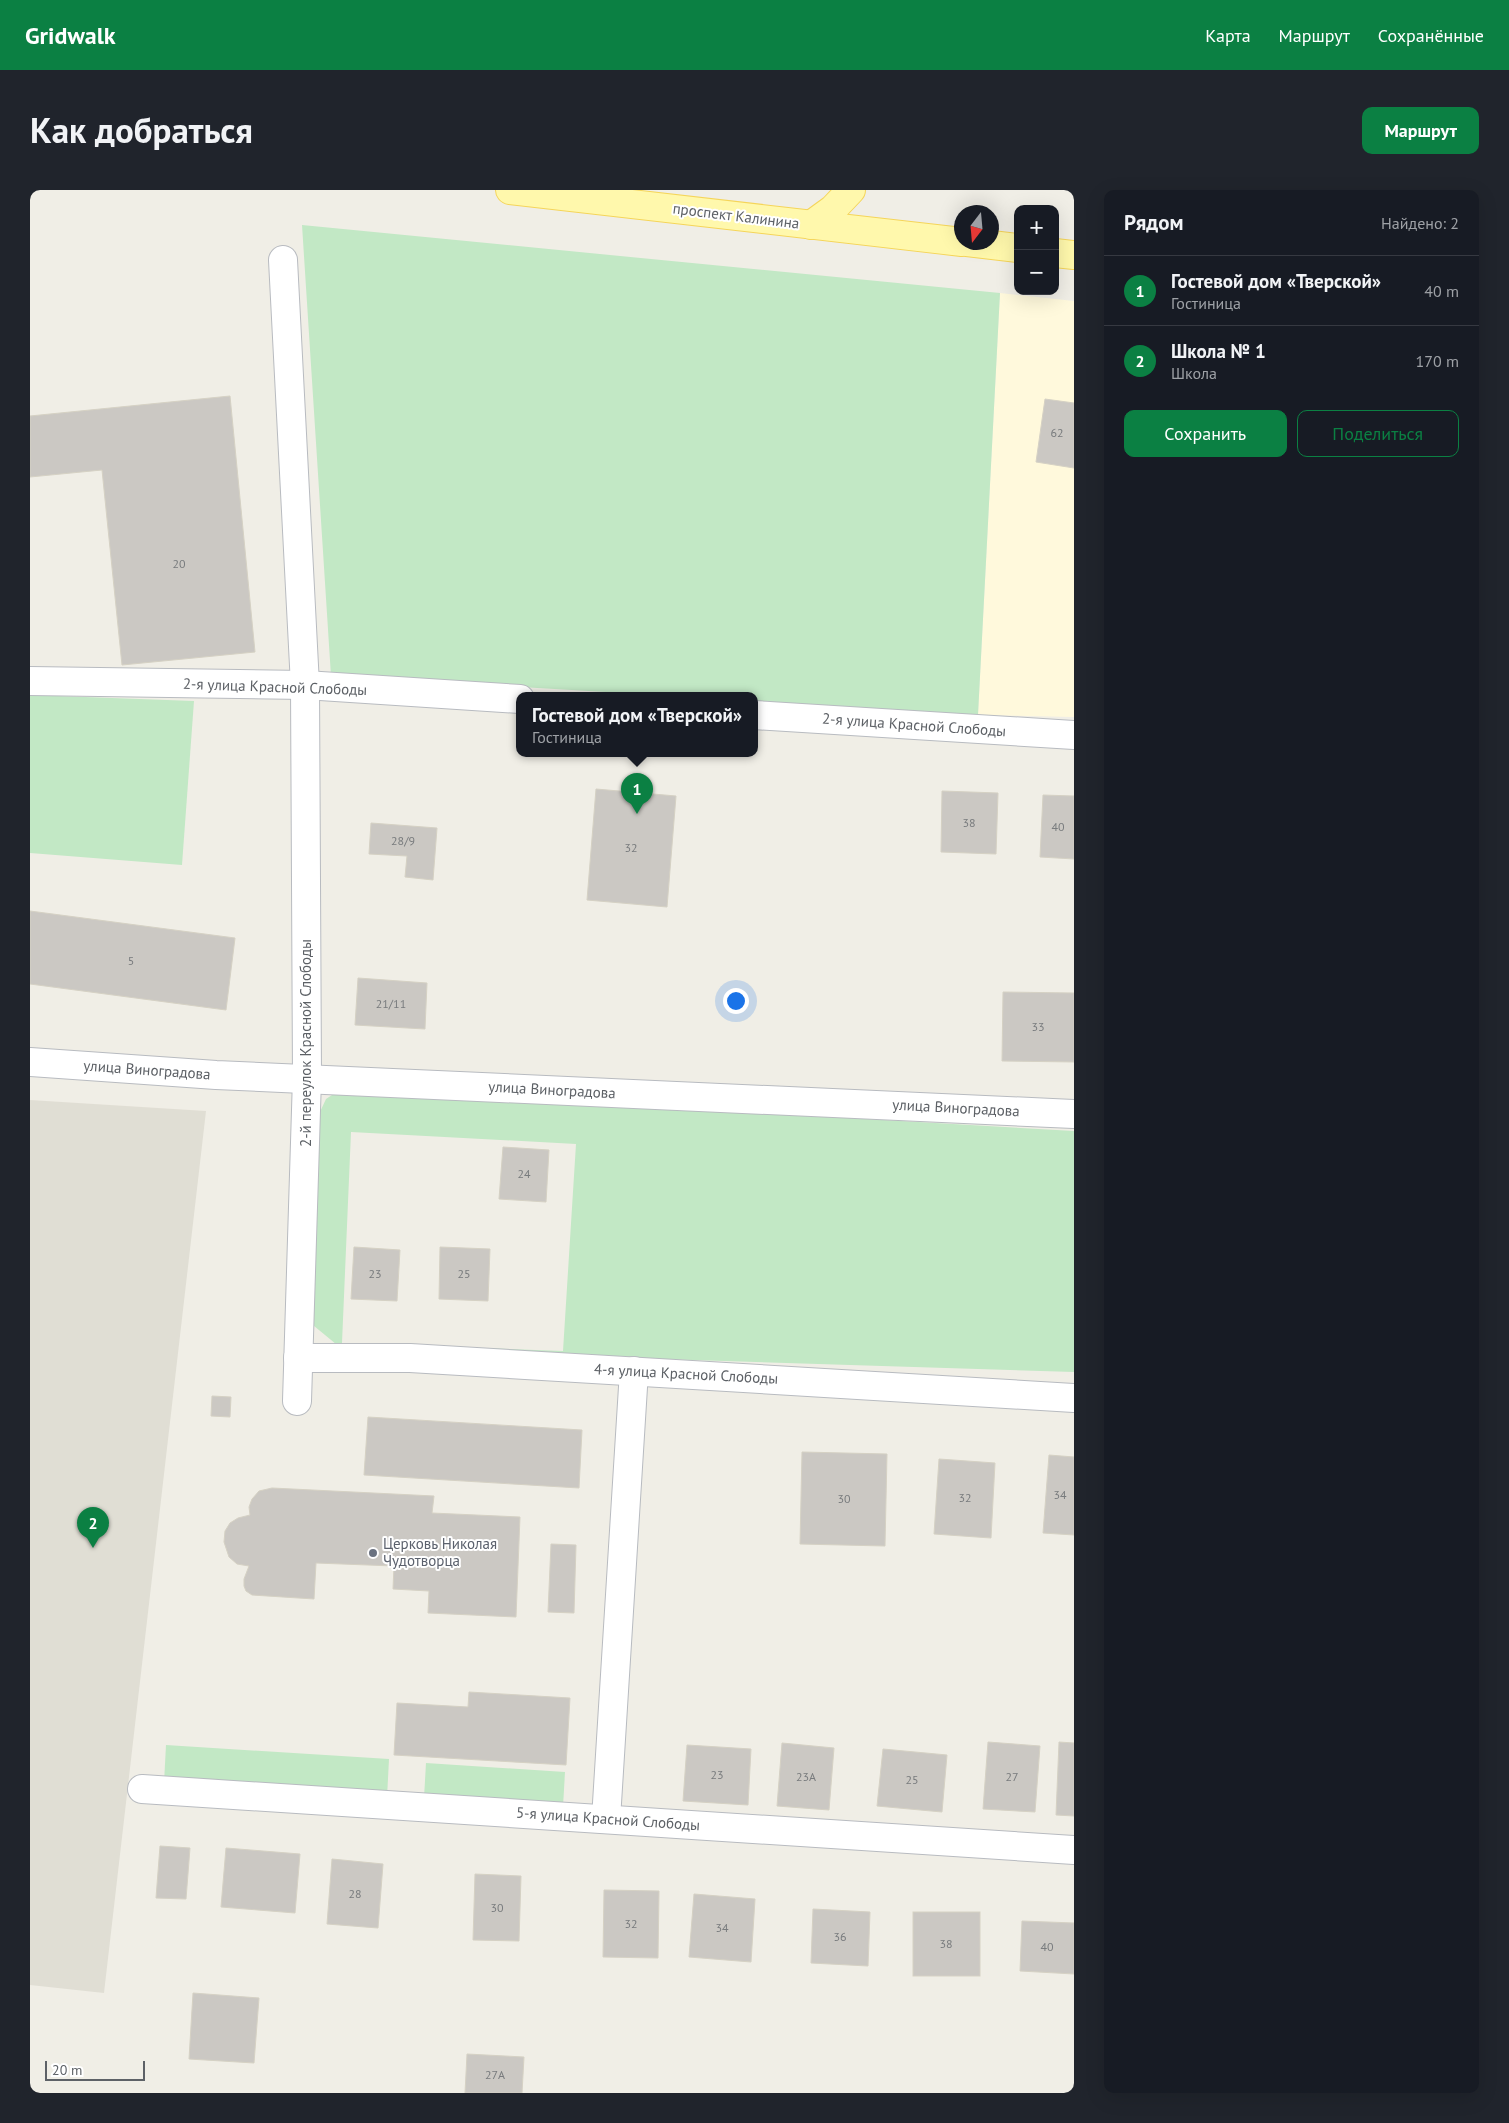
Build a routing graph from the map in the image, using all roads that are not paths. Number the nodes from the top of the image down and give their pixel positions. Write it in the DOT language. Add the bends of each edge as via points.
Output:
graph roads {
  1 [pos="510,190"];
  2 [pos="851,190"];
  3 [pos="811,225"];
  4 [pos="954,241"];
  5 [pos="999,246"];
  6 [pos="1014,248"];
  7 [pos="1059,253"];
  8 [pos="1074,255"];
  9 [pos="283,260"];
  10 [pos="30,682"];
  11 [pos="305,685"];
  12 [pos="516,699"];
  13 [pos="758,715"];
  14 [pos="1074,735"];
  15 [pos="30,1062"];
  16 [pos="307,1078"];
  17 [pos="1074,1114"];
  18 [pos="298,1358"];
  19 [pos="634,1371"];
  20 [pos="1074,1398"];
  21 [pos="297,1401"];
  22 [pos="142,1789"];
  23 [pos="606,1819"];
  24 [pos="1074,1850"];
  1 -- 3 [label="main road, проспект Калинина"];
  2 -- 3 [label="main road"];
  3 -- 4 [label="main road, проспект Калинина"];
  5 -- 6 [label="main road"];
  7 -- 8 [label="main road"];
  9 -- 11 [label="street, 2-й переулок Красной Слободы"];
  10 -- 11 [label="street, 2-я улица Красной Слободы"];
  11 -- 12 [label="street, 2-я улица Красной Слободы"];
  11 -- 16 [label="street, 2-й переулок Красной Слободы"];
  13 -- 14 [label="street, 2-я улица Красной Слободы"];
  15 -- 16 [label="street, улица Виноградова"];
  16 -- 17 [label="street, улица Виноградова"];
  16 -- 18 [label="street, 2-й переулок Красной Слободы"];
  18 -- 19 [label="street, 4-я улица Красной Слободы" via="410,1358"];
  18 -- 21 [label="street, 2-й переулок Красной Слободы"];
  19 -- 20 [label="street, 4-я улица Красной Слободы"];
  19 -- 23 [label="street"];
  22 -- 23 [label="street, 5-я улица Красной Слободы"];
  23 -- 24 [label="street, 5-я улица Красной Слободы"];
}
